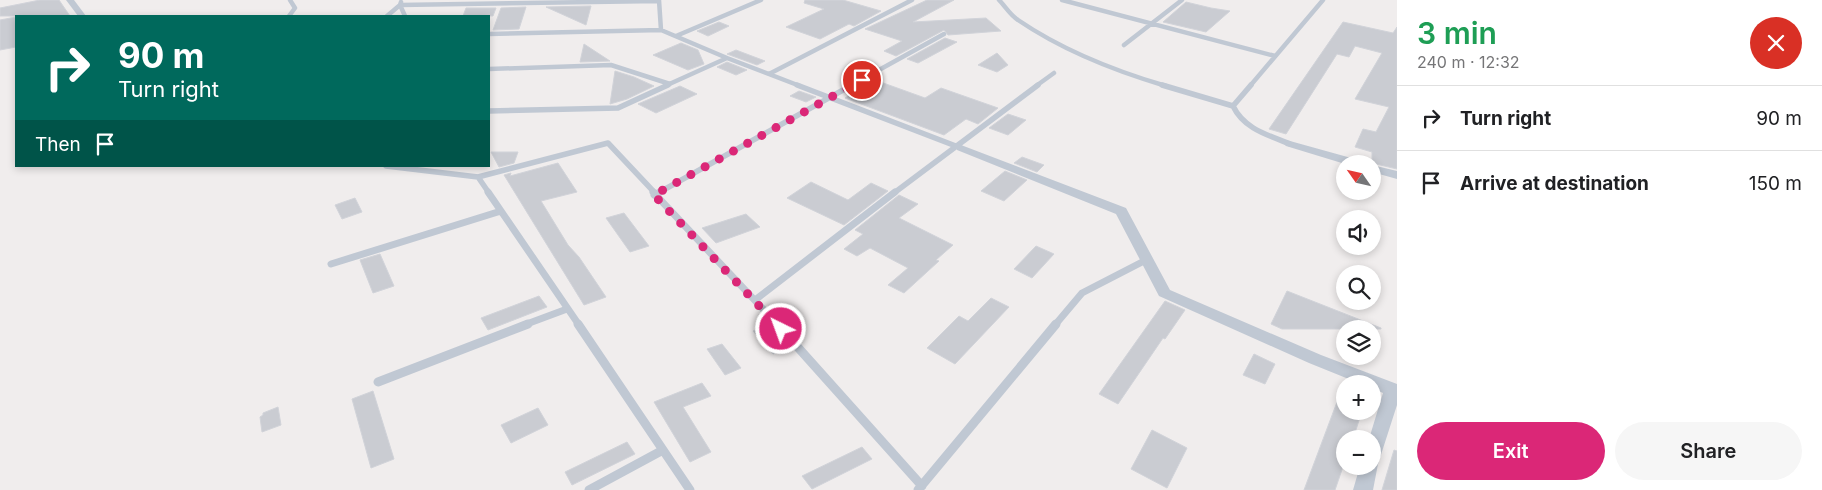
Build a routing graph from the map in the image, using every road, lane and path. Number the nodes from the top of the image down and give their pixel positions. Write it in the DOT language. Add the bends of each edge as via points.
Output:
graph roads {
  1 [pos="70,0"];
  2 [pos="290,0"];
  3 [pos="403,0"];
  4 [pos="761,0"];
  5 [pos="912,0"];
  6 [pos="999,0"];
  7 [pos="1062,0"];
  8 [pos="1182,0"];
  9 [pos="1323,0"];
  10 [pos="659,1"];
  11 [pos="400,5"];
  12 [pos="81,15"];
  13 [pos="289,15"];
  14 [pos="388,15"];
  15 [pos="405,15"];
  16 [pos="1150,23"];
  17 [pos="661,30"];
  18 [pos="490,34"];
  19 [pos="944,34"];
  20 [pos="676,36"];
  21 [pos="1124,45"];
  22 [pos="1275,56"];
  23 [pos="727,58"];
  24 [pos="490,69"];
  25 [pos="1054,73"];
  26 [pos="769,74"];
  27 [pos="670,84"];
  28 [pos="830,98"];
  29 [pos="1233,106"];
  30 [pos="490,111"];
  31 [pos="1290,144"];
  32 [pos="957,147"];
  33 [pos="1336,158"];
  34 [pos="395,167"];
  35 [pos="1381,171"];
  36 [pos="1397,175"];
  37 [pos="478,176"];
  38 [pos="654,195"];
  39 [pos="501,211"];
  40 [pos="1146,260"];
  41 [pos="331,264"];
  42 [pos="756,300"];
  43 [pos="567,309"];
  44 [pos="378,382"];
  45 [pos="1395,390"];
  46 [pos="1381,431"];
  47 [pos="663,450"];
  48 [pos="1367,475"];
  49 [pos="920,488"];
  50 [pos="589,490"];
  51 [pos="690,490"];
  52 [pos="1363,490"];
  1 -- 12 [label="street"];
  2 -- 13 [label="lane" via="295,8"];
  3 -- 11 [label="lane"];
  4 -- 20 [label="lane"];
  5 -- 26 [label="lane"];
  6 -- 29 [label="lane" via="1016,19 1074,51 1116,70"];
  7 -- 16 [label="lane"];
  8 -- 16 [label="lane"];
  9 -- 22 [label="lane"];
  10 -- 11 [label="lane"];
  10 -- 17 [label="lane"];
  11 -- 14 [label="lane"];
  11 -- 15 [label="lane"];
  16 -- 21 [label="lane"];
  16 -- 22 [label="lane"];
  17 -- 18 [label="lane"];
  17 -- 20 [label="lane"];
  19 -- 28 [label="lane"];
  20 -- 23 [label="lane"];
  22 -- 29 [label="lane"];
  23 -- 26 [label="lane"];
  23 -- 27 [label="lane"];
  24 -- 27 [label="lane" via="611,65"];
  25 -- 32 [label="lane"];
  26 -- 28 [label="lane"];
  27 -- 30 [label="lane" via="618,108"];
  28 -- 32 [label="lane"];
  28 -- 38 [label="lane"];
  29 -- 31 [label="lane" via="1236,116 1249,127"];
  31 -- 33 [label="street"];
  32 -- 40 [label="street" via="1121,211"];
  32 -- 42 [label="lane"];
  34 -- 37 [label="lane"];
  35 -- 36 [label="street"];
  37 -- 38 [label="lane" via="608,143"];
  37 -- 39 [label="lane"];
  38 -- 42 [label="lane"];
  39 -- 41 [label="lane"];
  39 -- 43 [label="lane"];
  40 -- 45 [label="street" via="1164,294"];
  40 -- 49 [label="lane" via="1082,293"];
  42 -- 49 [label="lane"];
  43 -- 44 [label="lane"];
  43 -- 47 [label="lane"];
  45 -- 46 [label="street"];
  47 -- 50 [label="lane"];
  47 -- 51 [label="lane"];
  48 -- 52 [label="street"];
}
